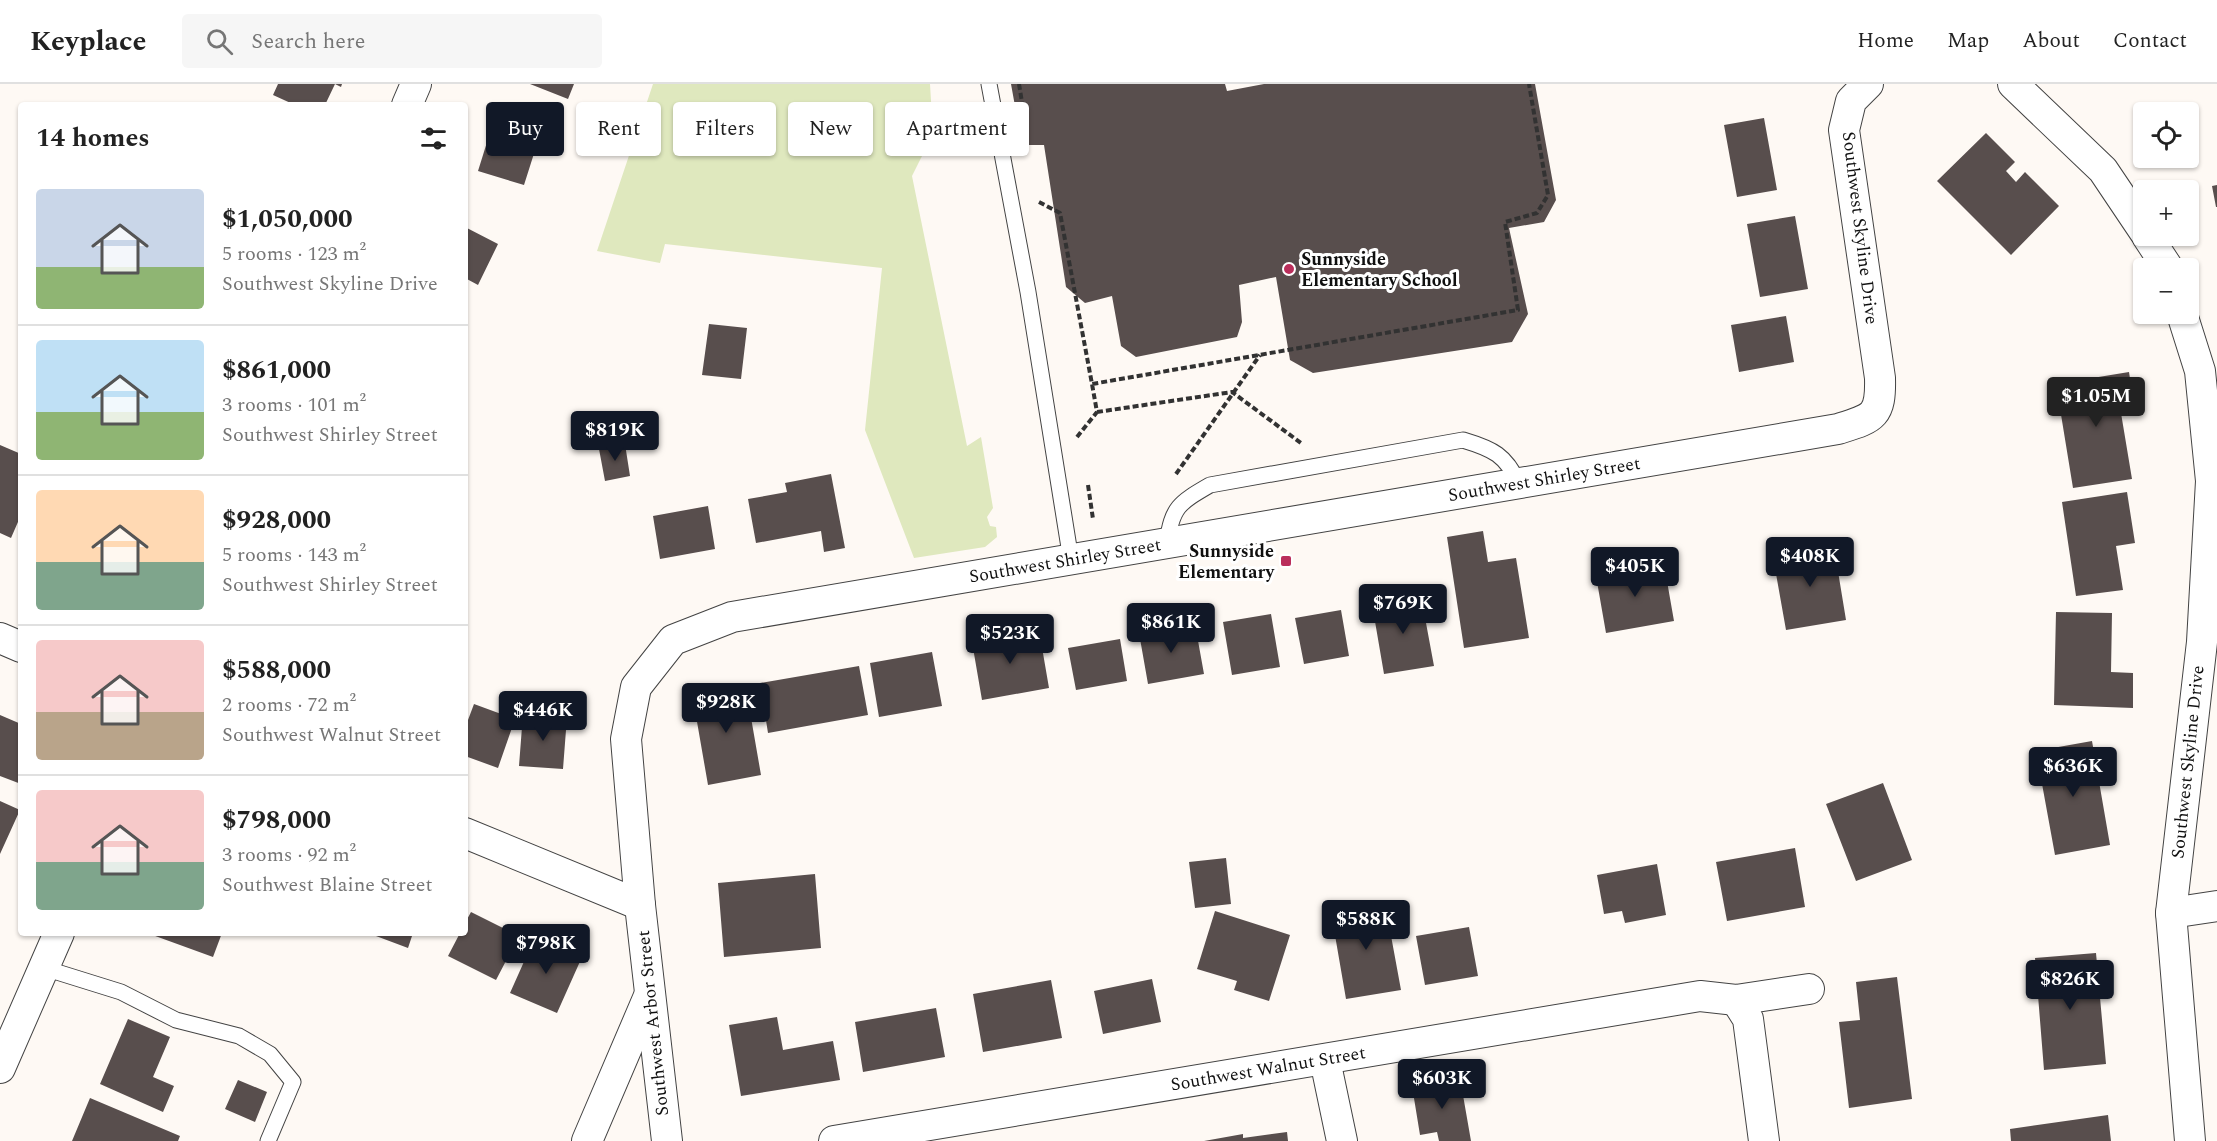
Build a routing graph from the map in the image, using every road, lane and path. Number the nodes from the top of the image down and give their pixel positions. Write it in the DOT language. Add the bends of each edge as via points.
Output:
graph roads {
  1 [pos="416,84"];
  2 [pos="989,84"];
  3 [pos="1019,84"];
  4 [pos="1529,84"];
  5 [pos="1868,84"];
  6 [pos="2013,84"];
  7 [pos="408,102"];
  8 [pos="1022,102"];
  9 [pos="1037,194"];
  10 [pos="2133,215"];
  11 [pos="2185,324"];
  12 [pos="1260,354"];
  13 [pos="1880,378"];
  14 [pos="1092,384"];
  15 [pos="1232,392"];
  16 [pos="1097,412"];
  17 [pos="1305,446"];
  18 [pos="1079,449"];
  19 [pos="1172,480"];
  20 [pos="1087,483"];
  21 [pos="1519,484"];
  22 [pos="1094,525"];
  23 [pos="1167,543"];
  24 [pos="1071,560"];
  25 [pos="0,638"];
  26 [pos="18,646"];
  27 [pos="468,834"];
  28 [pos="640,905"];
  29 [pos="2217,906"];
  30 [pos="2171,914"];
  31 [pos="58,936"];
  32 [pos="44,968"];
  33 [pos="1809,989"];
  34 [pos="650,993"];
  35 [pos="1736,1000"];
  36 [pos="1325,1060"];
  37 [pos="0,1068"];
  38 [pos="268,1141"];
  39 [pos="587,1141"];
  40 [pos="667,1141"];
  41 [pos="834,1141"];
  42 [pos="1342,1141"];
  43 [pos="1764,1141"];
  44 [pos="2190,1141"];
  1 -- 7 [label="street"];
  2 -- 24 [label="lane" via="1028,292"];
  3 -- 8 [label="path"];
  4 -- 12 [label="path" via="1548,195 1537,213 1505,222 1518,310"];
  5 -- 13 [label="street, Southwest Skyline Drive" via="1851,101 1844,130"];
  6 -- 10 [label="street" via="2103,170"];
  9 -- 14 [label="path" via="1039,204 1060,213"];
  11 -- 30 [label="street, Southwest Skyline Drive" via="2200,371 2211,481 2202,642"];
  12 -- 14 [label="path"];
  12 -- 15 [label="path"];
  13 -- 21 [label="street, Southwest Shirley Street" via="1880,402 1874,414 1838,429"];
  14 -- 16 [label="path"];
  15 -- 16 [label="path"];
  15 -- 17 [label="path"];
  15 -- 19 [label="path"];
  16 -- 18 [label="path" via="1076,438"];
  20 -- 22 [label="path"];
  21 -- 23 [label="street, Southwest Shirley Street"];
  21 -- 23 [label="lane" via="1509,463 1484,447 1463,440 1210,485 1186,499 1171,517"];
  23 -- 24 [label="street, Southwest Shirley Street"];
  24 -- 28 [label="street, Southwest Shirley Street" via="732,617 673,640 636,687 626,739"];
  25 -- 26 [label="street"];
  27 -- 28 [label="street"];
  28 -- 34 [label="street, Southwest Arbor Street"];
  29 -- 30 [label="street"];
  30 -- 44 [label="street, Southwest Skyline Drive"];
  31 -- 32 [label="street"];
  32 -- 37 [label="street"];
  32 -- 38 [label="lane" via="122,992 176,1020 239,1036 270,1054 293,1082"];
  33 -- 35 [label="street, Southwest Walnut Street"];
  34 -- 39 [label="street"];
  34 -- 40 [label="street, Southwest Arbor Street"];
  35 -- 36 [label="street, Southwest Walnut Street" via="1700,996"];
  35 -- 43 [label="street" via="1748,1019"];
  36 -- 41 [label="street, Southwest Walnut Street"];
  36 -- 42 [label="street"];
}
